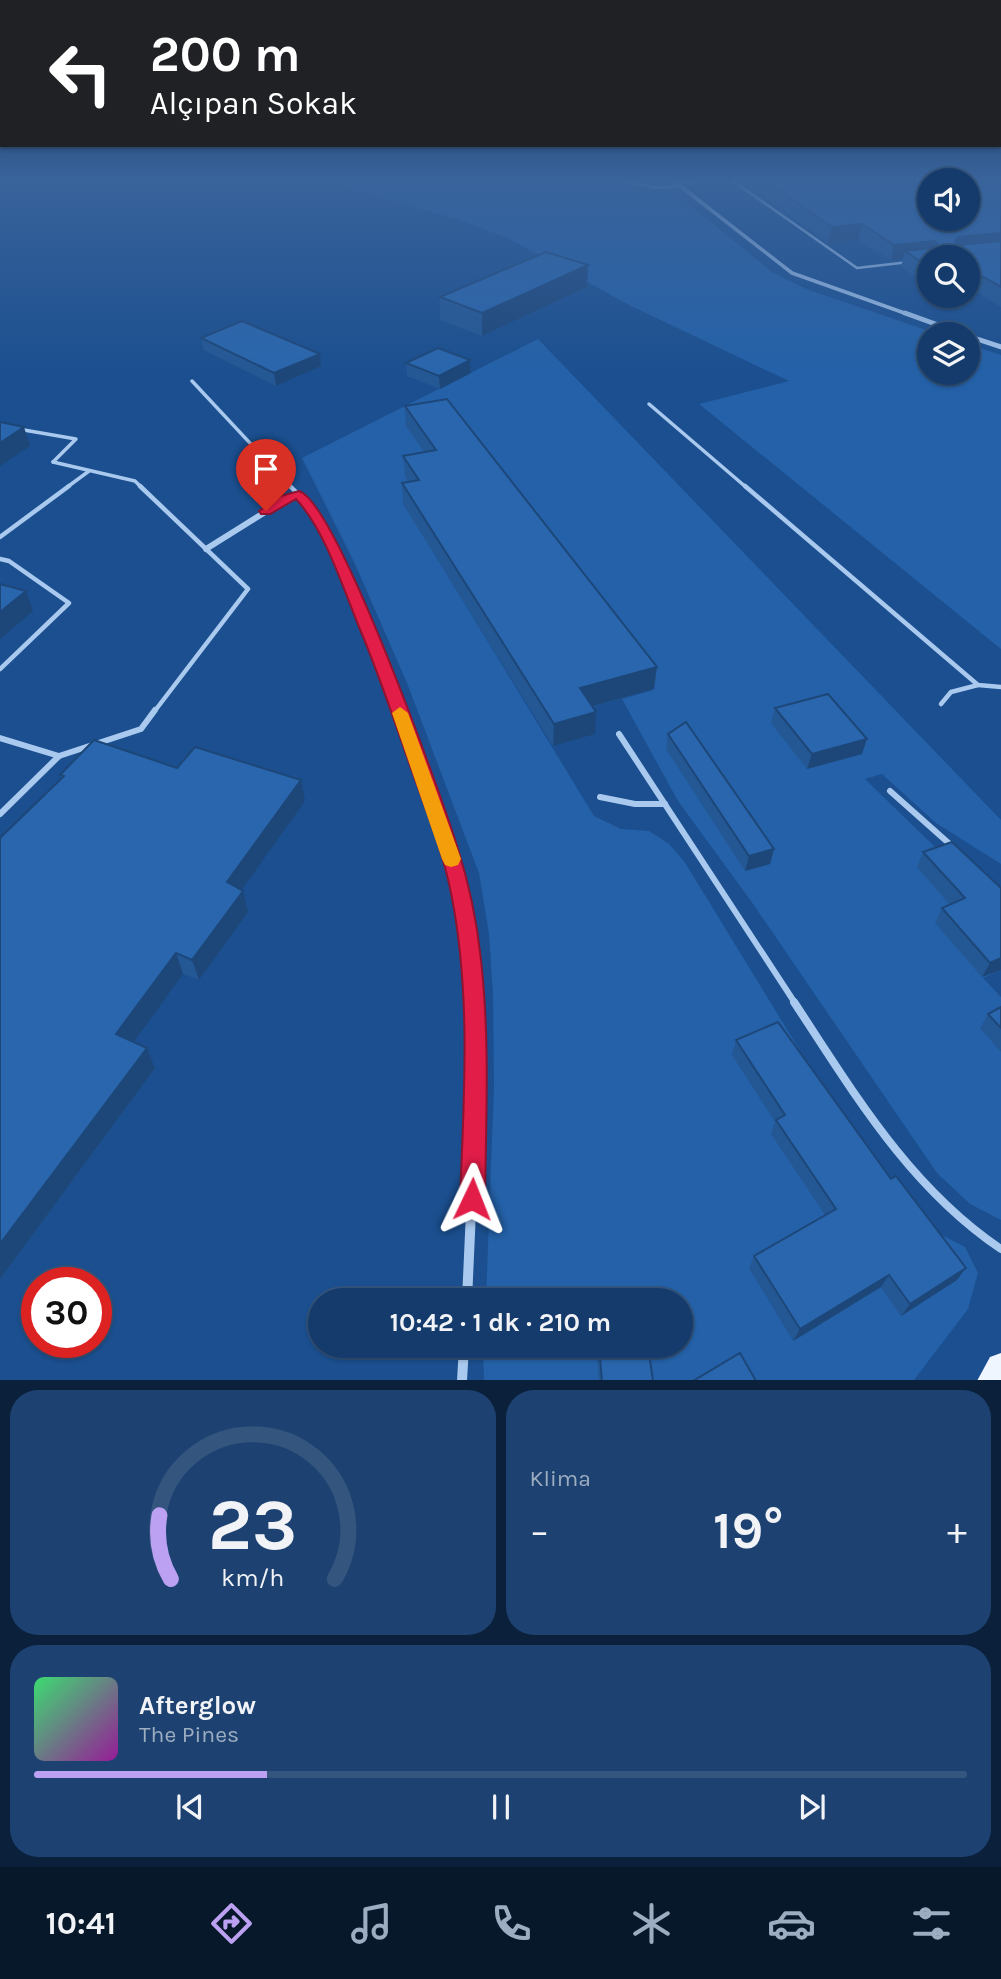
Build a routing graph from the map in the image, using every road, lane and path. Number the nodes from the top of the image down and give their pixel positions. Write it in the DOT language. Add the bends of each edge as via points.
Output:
graph roads {
  1 [pos="757,245"];
  2 [pos="826,245"];
  3 [pos="917,261"];
  4 [pos="929,322"];
  5 [pos="980,340"];
  6 [pos="1001,347"];
  7 [pos="192,381"];
  8 [pos="649,404"];
  9 [pos="13,428"];
  10 [pos="89,471"];
  11 [pos="299,495"];
  12 [pos="0,537"];
  13 [pos="206,549"];
  14 [pos="0,559"];
  15 [pos="0,669"];
  16 [pos="978,685"];
  17 [pos="1001,687"];
  18 [pos="941,704"];
  19 [pos="618,734"];
  20 [pos="0,738"];
  21 [pos="58,756"];
  22 [pos="890,791"];
  23 [pos="600,797"];
  24 [pos="665,804"];
  25 [pos="0,814"];
  26 [pos="957,851"];
  27 [pos="1001,1250"];
  28 [pos="468,1288"];
  29 [pos="464,1358"];
  30 [pos="463,1380"];
  1 -- 4 [label="street" via="792,273"];
  2 -- 3 [label="lane" via="858,268"];
  5 -- 6 [label="street"];
  7 -- 11 [label="lane"];
  8 -- 16 [label="lane"];
  9 -- 10 [label="lane" via="76,439 52,462"];
  10 -- 12 [label="lane"];
  10 -- 13 [label="lane" via="135,481"];
  11 -- 13 [label="street"];
  11 -- 28 [label="street" via="311,508 336,557 379,656 444,834 461,897 471,960 476,1046"];
  13 -- 21 [label="lane" via="248,589 141,729"];
  14 -- 15 [label="lane" via="69,603"];
  16 -- 17 [label="lane"];
  16 -- 18 [label="lane" via="951,692"];
  19 -- 24 [label="lane"];
  20 -- 21 [label="lane"];
  21 -- 25 [label="lane"];
  22 -- 26 [label="lane"];
  23 -- 24 [label="lane"];
  24 -- 27 [label="lane" via="867,1113 909,1169 941,1204"];
  29 -- 30 [label="street"];
}
